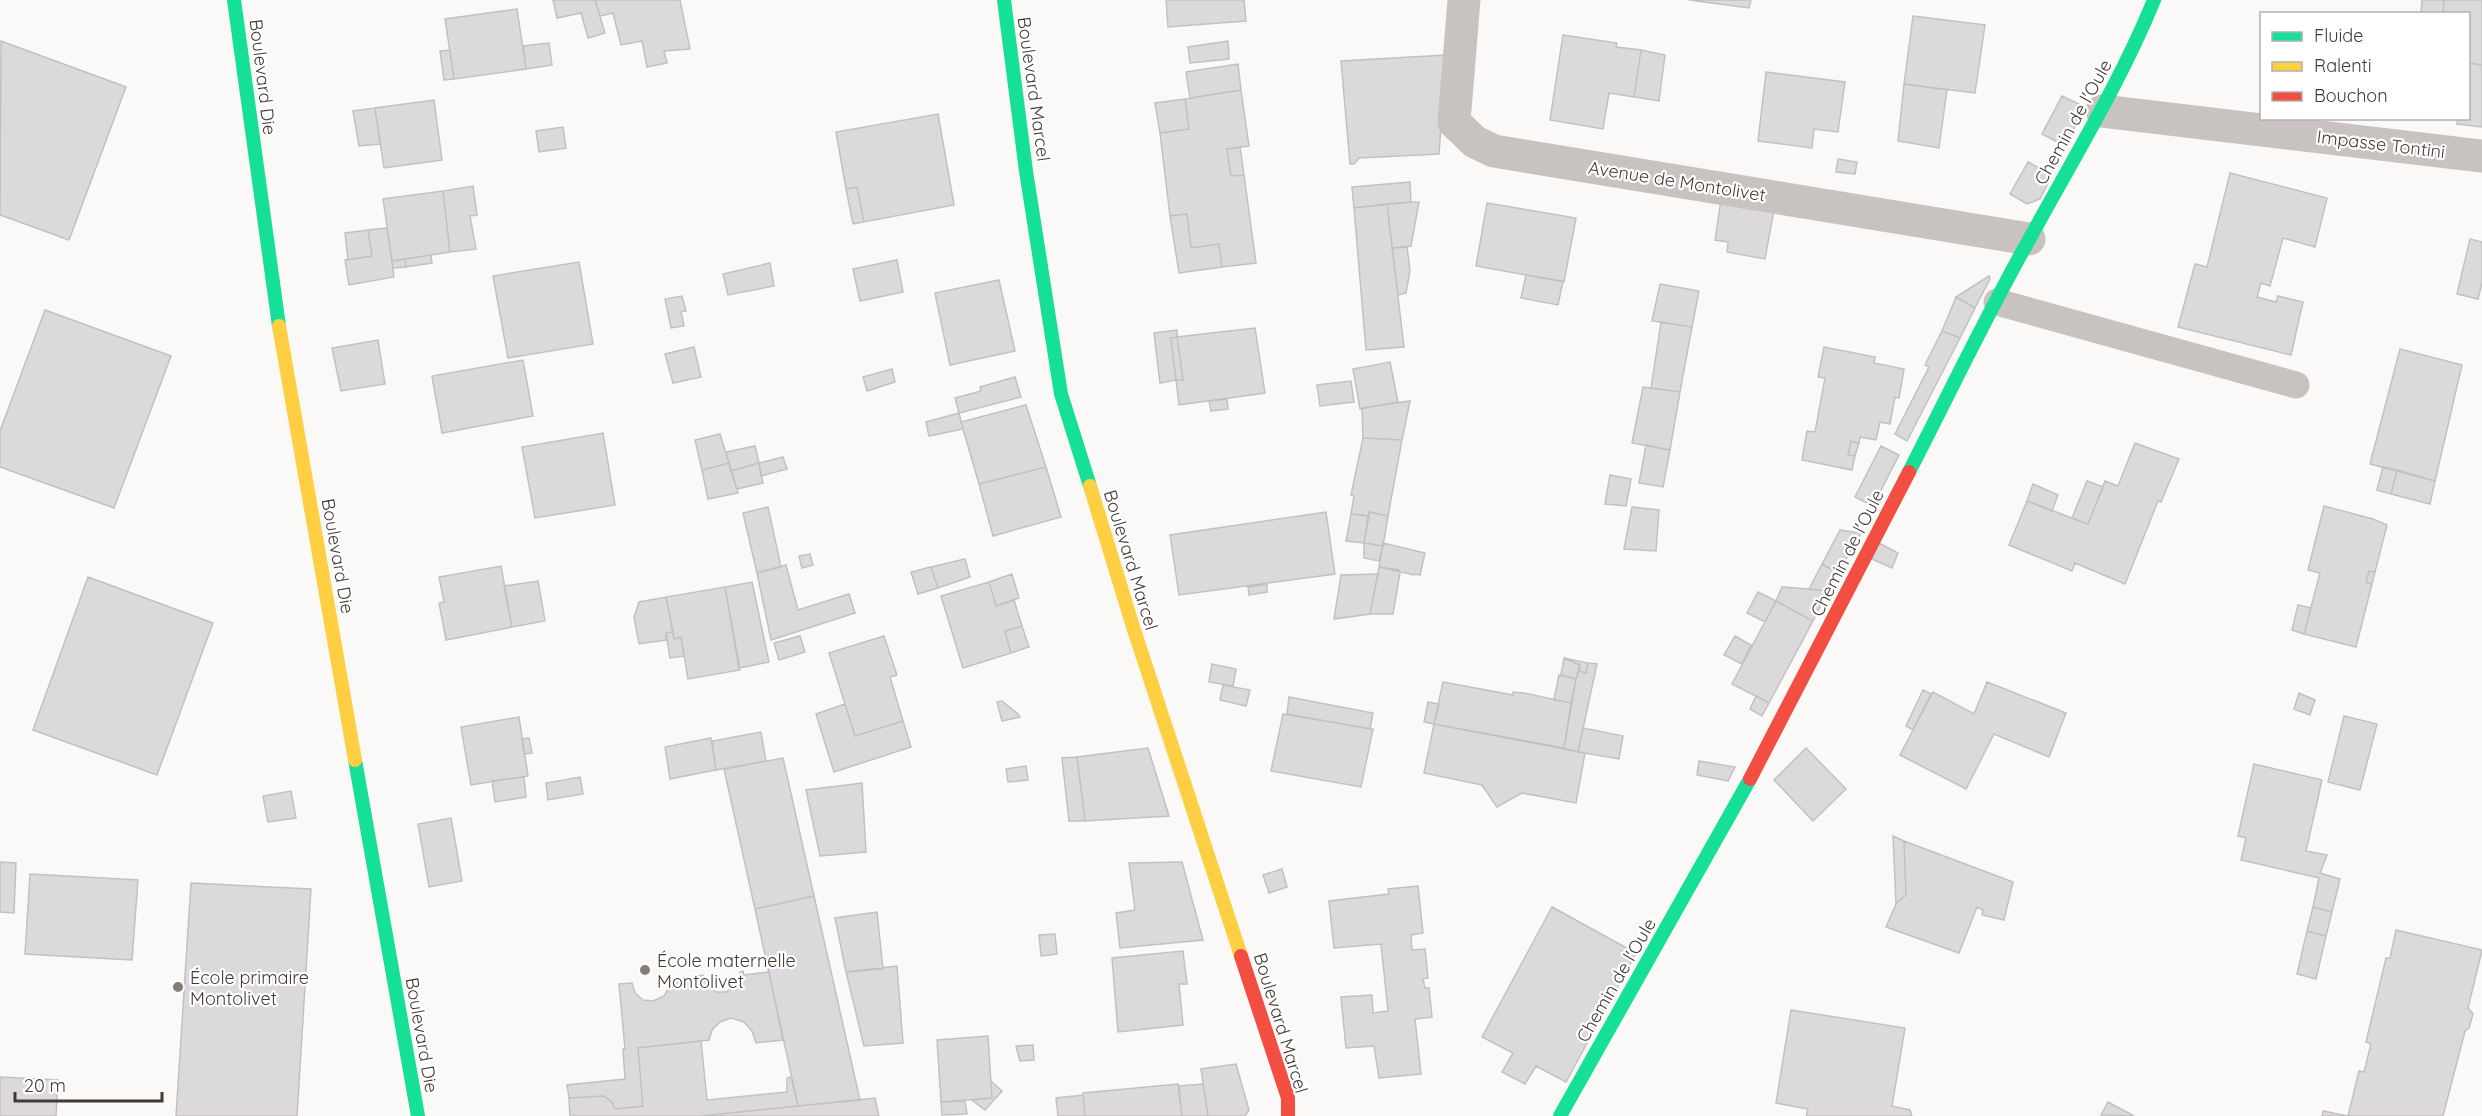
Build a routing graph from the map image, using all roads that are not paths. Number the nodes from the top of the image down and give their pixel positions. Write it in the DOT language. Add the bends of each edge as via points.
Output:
graph roads {
  1 [pos="234,0"];
  2 [pos="1004,0"];
  3 [pos="1464,0"];
  4 [pos="2154,0"];
  5 [pos="2102,111"];
  6 [pos="2482,156"];
  7 [pos="2029,239"];
  8 [pos="1997,302"];
  9 [pos="2296,385"];
  10 [pos="418,1116"];
  11 [pos="1288,1116"];
  12 [pos="1560,1116"];
  1 -- 10 [label="street, Boulevard Die" via="272,289"];
  2 -- 11 [label="street, Boulevard Marcel" via="1061,394 1288,1098"];
  3 -- 7 [label="street, Avenue de Montolivet" via="1454,122 1475,142 1494,151"];
  4 -- 5 [label="street, Chemin de l'Oule"];
  5 -- 6 [label="street, Impasse Tontini"];
  5 -- 7 [label="street, Chemin de l'Oule"];
  7 -- 8 [label="street, Chemin de l'Oule"];
  8 -- 9 [label="lane"];
  8 -- 12 [label="street, Chemin de l'Oule" via="1768,745"];
}
